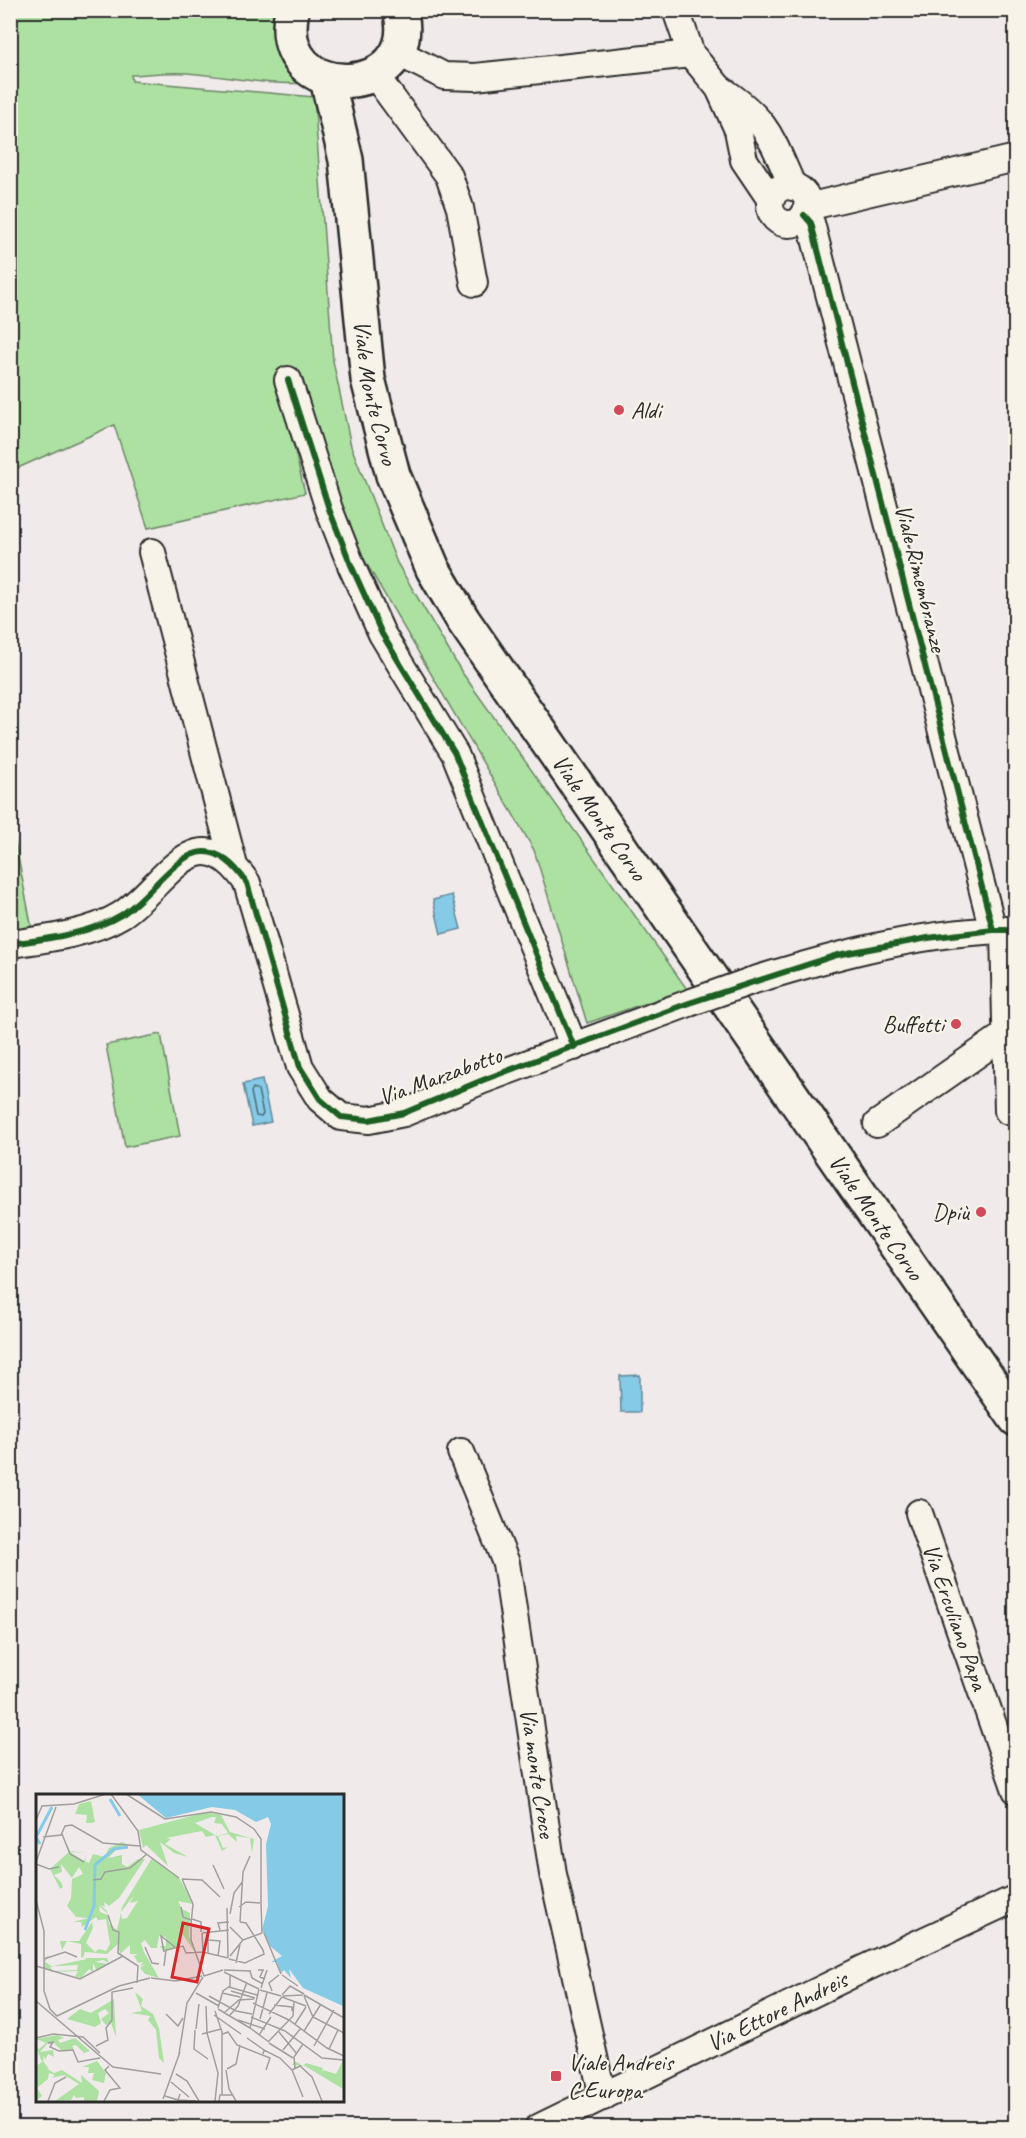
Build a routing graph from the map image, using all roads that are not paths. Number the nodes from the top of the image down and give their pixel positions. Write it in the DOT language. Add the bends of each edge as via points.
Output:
graph roads {
  1 [pos="292,10"];
  2 [pos="400,10"];
  3 [pos="676,10"];
  4 [pos="690,54"];
  5 [pos="363,72"];
  6 [pos="719,88"];
  7 [pos="1016,158"];
  8 [pos="771,200"];
  9 [pos="801,203"];
  10 [pos="474,284"];
  11 [pos="288,380"];
  12 [pos="152,552"];
  13 [pos="233,862"];
  14 [pos="1004,930"];
  15 [pos="10,944"];
  16 [pos="1006,1034"];
  17 [pos="574,1047"];
  18 [pos="1008,1112"];
  19 [pos="877,1124"];
  20 [pos="1013,1414"];
  21 [pos="461,1452"];
  22 [pos="919,1513"];
  23 [pos="1016,1790"];
  24 [pos="1016,1898"];
  25 [pos="603,2097"];
  26 [pos="538,2127"];
  1 -- 5 [label="main road" via="294,48 308,68"];
  2 -- 5 [label="main road" via="403,29"];
  3 -- 4 [label="street"];
  4 -- 5 [label="street" via="475,77"];
  4 -- 6 [label="street"];
  5 -- 10 [label="street" via="449,176 460,208"];
  5 -- 20 [label="main road, Viale Monte Corvo" via="346,160 368,379 393,475 433,569 463,620"];
  6 -- 8 [label="street" via="738,130 744,160"];
  6 -- 9 [label="street, Viale Rimembranze" via="747,106 766,127"];
  7 -- 9 [label="street"];
  8 -- 9 [label="street" via="778,190"];
  8 -- 9 [label="street" via="771,212 780,222 792,223"];
  9 -- 14 [label="street, Viale Rimembranze" via="811,223"];
  11 -- 17 [label="street" via="351,565 382,634 455,754"];
  12 -- 13 [label="street, Via Marzabotto"];
  13 -- 15 [label="street" via="212,852 191,854 122,914 99,926"];
  13 -- 17 [label="street, Via Marzabotto" via="247,883 300,1067 320,1100 341,1118 369,1120 404,1113"];
  14 -- 16 [label="street, Viale Rimembranze"];
  14 -- 17 [label="street, Via Marzabotto, bridge" via="837,955 751,981"];
  16 -- 18 [label="street, Viale Rimembranze"];
  16 -- 19 [label="street"];
  21 -- 25 [label="street, Via monte Croce" via="506,1563 553,1874"];
  22 -- 23 [label="street, Via Erculiano Papa"];
  24 -- 25 [label="street, Via Ettore Andreis"];
  25 -- 26 [label="street, Via Ettore Andreis"];
}
